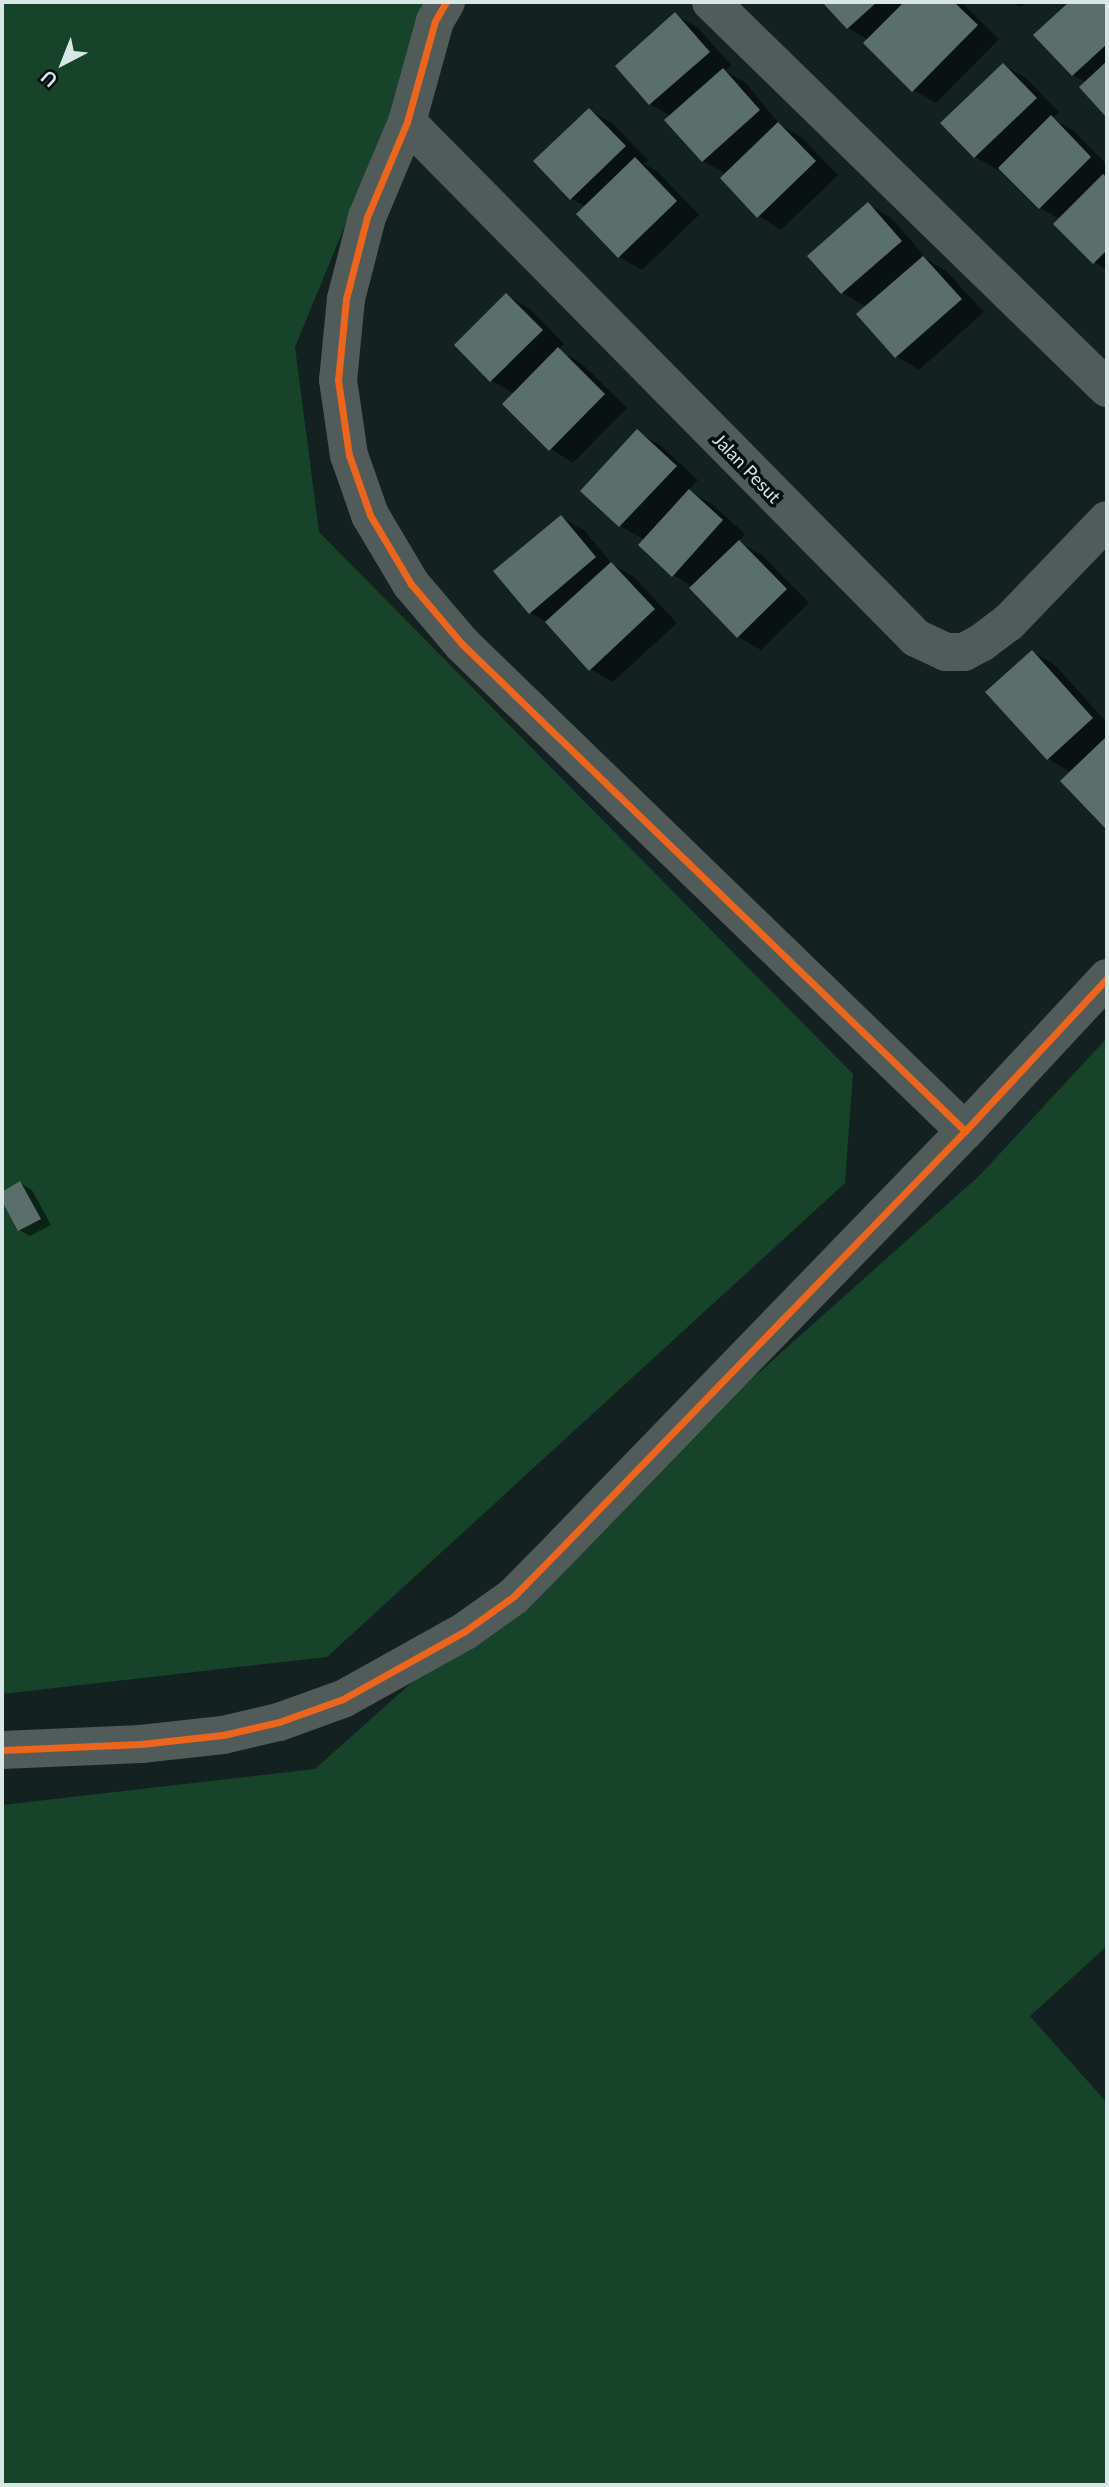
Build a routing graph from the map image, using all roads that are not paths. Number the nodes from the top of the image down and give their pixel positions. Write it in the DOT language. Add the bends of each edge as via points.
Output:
graph roads {
  1 [pos="446,2"];
  2 [pos="711,2"];
  3 [pos="407,121"];
  4 [pos="1107,388"];
  5 [pos="1107,520"];
  6 [pos="1107,978"];
  7 [pos="965,1131"];
  8 [pos="2,1750"];
  1 -- 3 [label="street" via="435,21"];
  2 -- 4 [label="street"];
  3 -- 5 [label="street, Jalan Pesut" via="916,638 946,652 964,652 981,643 1008,623"];
  3 -- 7 [label="street" via="358,252 346,299 338,380 349,455 370,514 411,584 462,644"];
  6 -- 7 [label="street"];
  7 -- 8 [label="street" via="523,1587 465,1631 343,1699 279,1722 223,1735 141,1744"];
}
